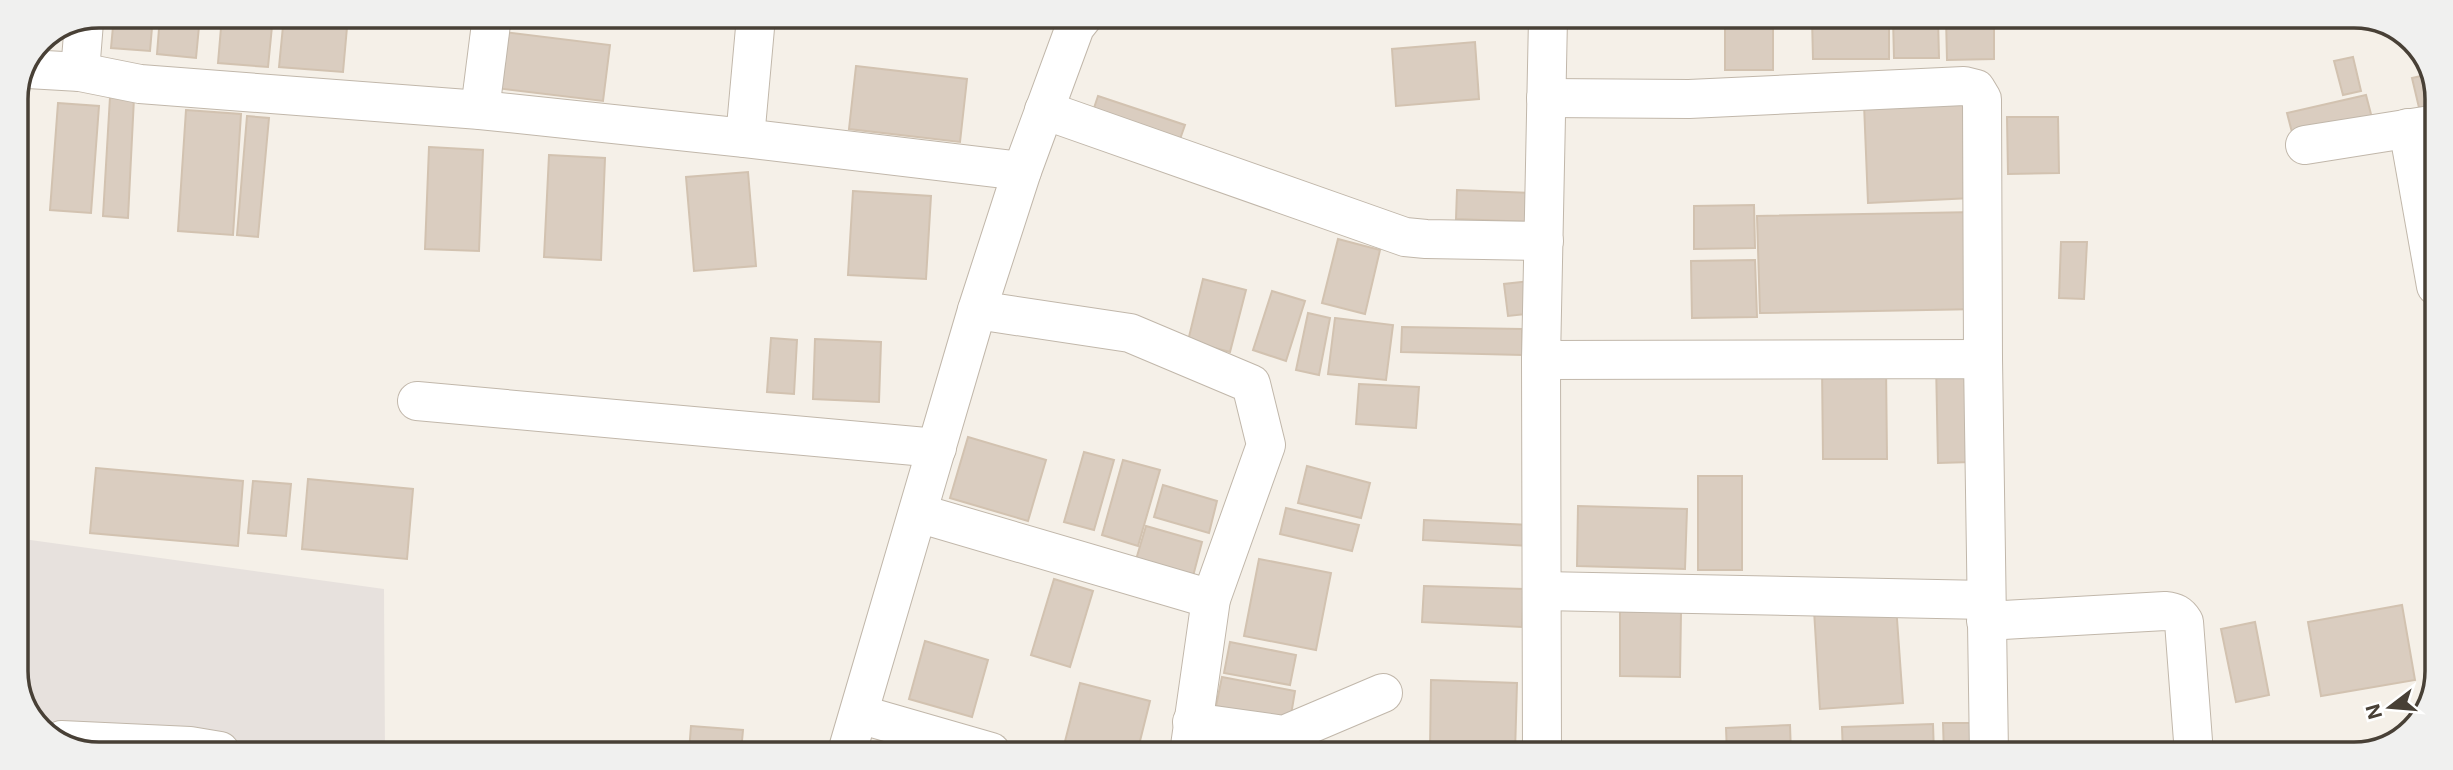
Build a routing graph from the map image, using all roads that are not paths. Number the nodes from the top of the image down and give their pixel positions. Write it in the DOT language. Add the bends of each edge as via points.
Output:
graph roads {
  1 [pos="490,28"];
  2 [pos="756,28"];
  3 [pos="1075,28"];
  4 [pos="1548,28"];
  5 [pos="83,29"];
  6 [pos="35,69"];
  7 [pos="80,72"];
  8 [pos="1546,99"];
  9 [pos="480,110"];
  10 [pos="1044,110"];
  11 [pos="2423,126"];
  12 [pos="745,138"];
  13 [pos="2305,145"];
  14 [pos="2425,151"];
  15 [pos="1022,171"];
  16 [pos="1544,241"];
  17 [pos="977,310"];
  18 [pos="1983,359"];
  19 [pos="1541,360"];
  20 [pos="417,401"];
  21 [pos="937,448"];
  22 [pos="918,513"];
  23 [pos="1542,592"];
  24 [pos="1211,599"];
  25 [pos="1986,610"];
  26 [pos="1383,693"];
  27 [pos="859,714"];
  28 [pos="1190,737"];
  29 [pos="851,742"];
  30 [pos="956,742"];
  31 [pos="1542,742"];
  32 [pos="1989,742"];
  33 [pos="2193,742"];
  1 -- 9 [label="street"];
  2 -- 12 [label="street"];
  3 -- 10 [label="street"];
  4 -- 8 [label="street"];
  5 -- 7 [label="street"];
  6 -- 7 [label="street"];
  7 -- 9 [label="street" via="140,84"];
  8 -- 16 [label="street"];
  8 -- 18 [label="street" via="1976,89 1982,99"];
  9 -- 12 [label="street"];
  10 -- 15 [label="street"];
  10 -- 16 [label="street" via="1405,237"];
  11 -- 13 [label="street"];
  11 -- 14 [label="street"];
  12 -- 15 [label="street"];
  15 -- 17 [label="street"];
  16 -- 19 [label="street"];
  17 -- 21 [label="street"];
  17 -- 24 [label="street" via="1130,333 1251,384 1266,444"];
  18 -- 19 [label="street"];
  18 -- 25 [label="street"];
  19 -- 23 [label="street"];
  20 -- 21 [label="street"];
  21 -- 22 [label="street"];
  22 -- 24 [label="street"];
  22 -- 27 [label="street"];
  23 -- 25 [label="street"];
  23 -- 31 [label="street"];
  24 -- 28 [label="street"];
  25 -- 32 [label="street"];
  25 -- 33 [label="street" via="2165,611 2180,615"];
  26 -- 28 [label="street" via="1284,735"];
  27 -- 29 [label="street"];
  27 -- 30 [label="street"];
}
